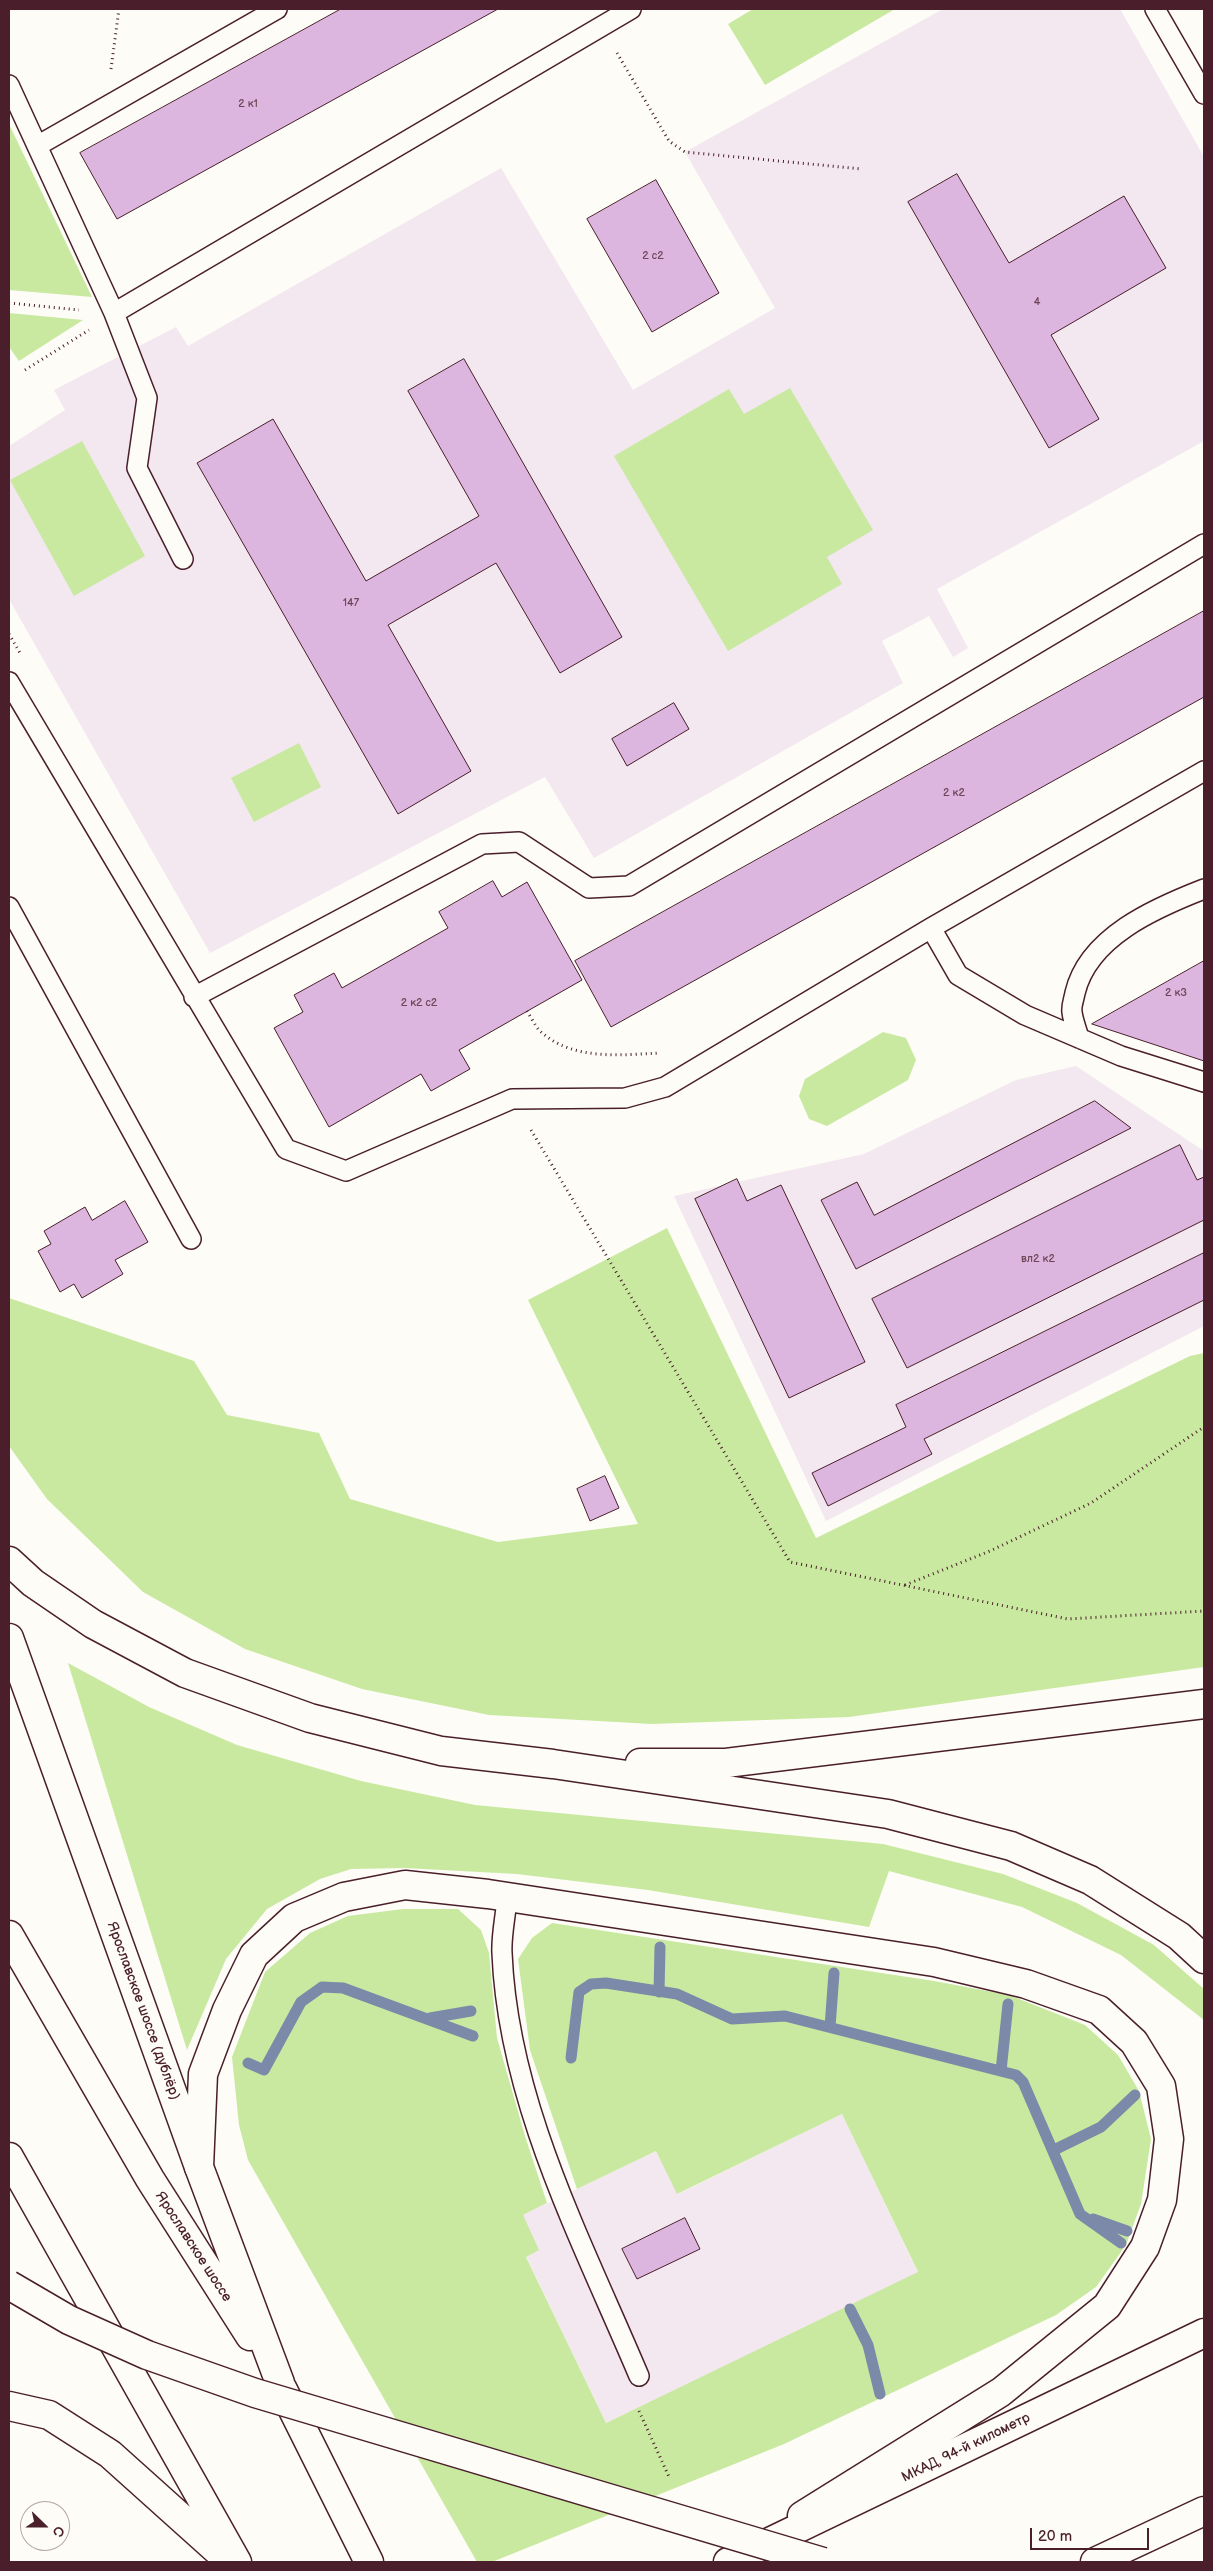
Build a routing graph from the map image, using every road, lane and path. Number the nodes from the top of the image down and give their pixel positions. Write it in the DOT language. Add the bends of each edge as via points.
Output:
graph roads {
  1 [pos="119,9"];
  2 [pos="278,9"];
  3 [pos="631,9"];
  4 [pos="1155,9"];
  5 [pos="601,26"];
  6 [pos="9,85"];
  7 [pos="1204,94"];
  8 [pos="106,106"];
  9 [pos="37,146"];
  10 [pos="862,169"];
  11 [pos="9,304"];
  12 [pos="114,313"];
  13 [pos="25,370"];
  14 [pos="1204,544"];
  15 [pos="183,559"];
  16 [pos="9,682"];
  17 [pos="1204,771"];
  18 [pos="1204,889"];
  19 [pos="9,907"];
  20 [pos="931,928"];
  21 [pos="194,998"];
  22 [pos="526,1012"];
  23 [pos="1079,1038"];
  24 [pos="664,1052"];
  25 [pos="1204,1082"];
  26 [pos="512,1099"];
  27 [pos="191,1239"];
  28 [pos="1204,1427"];
  29 [pos="9,1561"];
  30 [pos="905,1586"];
  31 [pos="1204,1611"];
  32 [pos="9,1638"];
  33 [pos="1204,1704"];
  34 [pos="553,1764"];
  35 [pos="507,1897"];
  36 [pos="9,1935"];
  37 [pos="1204,1959"];
  38 [pos="9,2157"];
  39 [pos="198,2167"];
  40 [pos="9,2285"];
  41 [pos="1204,2333"];
  42 [pos="639,2376"];
  43 [pos="280,2383"];
  44 [pos="9,2406"];
  45 [pos="639,2411"];
  46 [pos="673,2486"];
  47 [pos="1204,2511"];
  48 [pos="231,2562"];
  49 [pos="237,2562"];
  50 [pos="369,2562"];
  51 [pos="727,2562"];
  52 [pos="823,2562"];
  53 [pos="1095,2562"];
  1 -- 8 [label="path"];
  2 -- 8 [label="lane"];
  3 -- 5 [label="lane"];
  4 -- 7 [label="lane"];
  5 -- 10 [label="path" via="669,141 685,152"];
  5 -- 12 [label="lane"];
  6 -- 9 [label="lane"];
  8 -- 9 [label="lane"];
  9 -- 12 [label="lane"];
  11 -- 12 [label="path"];
  12 -- 13 [label="path"];
  12 -- 15 [label="lane" via="147,398 137,468"];
  14 -- 21 [label="lane" via="628,886 588,888 519,842 482,844"];
  16 -- 21 [label="lane"];
  17 -- 20 [label="lane"];
  18 -- 23 [label="lane" via="1168,903 1095,952 1078,979 1071,1010"];
  19 -- 27 [label="lane"];
  20 -- 23 [label="lane" via="958,974 1025,1014"];
  20 -- 26 [label="lane" via="665,1087 625,1098"];
  21 -- 26 [label="lane" via="286,1149 346,1172"];
  22 -- 24 [label="path" via="540,1031 564,1046 592,1054"];
  23 -- 25 [label="lane" via="1121,1056"];
  26 -- 30 [label="path" via="790,1562"];
  28 -- 30 [label="path" via="1091,1503 990,1552"];
  29 -- 34 [label="main road" via="33,1583 93,1624 185,1673 310,1718 441,1751"];
  30 -- 31 [label="path" via="1068,1619"];
  32 -- 39 [label="main road, Ярославское шоссе (дублёр)"];
  33 -- 34 [label="main road" via="726,1763"];
  34 -- 37 [label="main road" via="888,1814 1011,1846 1090,1880 1179,1936"];
  35 -- 39 [label="main road" via="405,1885 344,1897 294,1918 254,1955 227,2010 204,2074"];
  35 -- 42 [label="lane" via="502,1952 522,2085 562,2196"];
  35 -- 51 [label="main road" via="934,1962 1026,1984 1098,2010 1134,2042 1161,2086 1169,2138 1162,2200 1145,2247 1107,2306 1000,2392"];
  36 -- 43 [label="main road, Ярославское шоссе" via="150,2179"];
  38 -- 49 [label="main road"];
  39 -- 43 [label="main road, Ярославское шоссе (дублёр)"];
  40 -- 52 [label="main road, bridge" via="69,2320 148,2355 255,2393"];
  41 -- 51 [label="main road, МКАД, 94-й километр"];
  43 -- 50 [label="main road, Ярославское шоссе"];
  44 -- 48 [label="main road" via="49,2415 110,2454"];
  45 -- 46 [label="path"];
  47 -- 53 [label="main road"];
}
